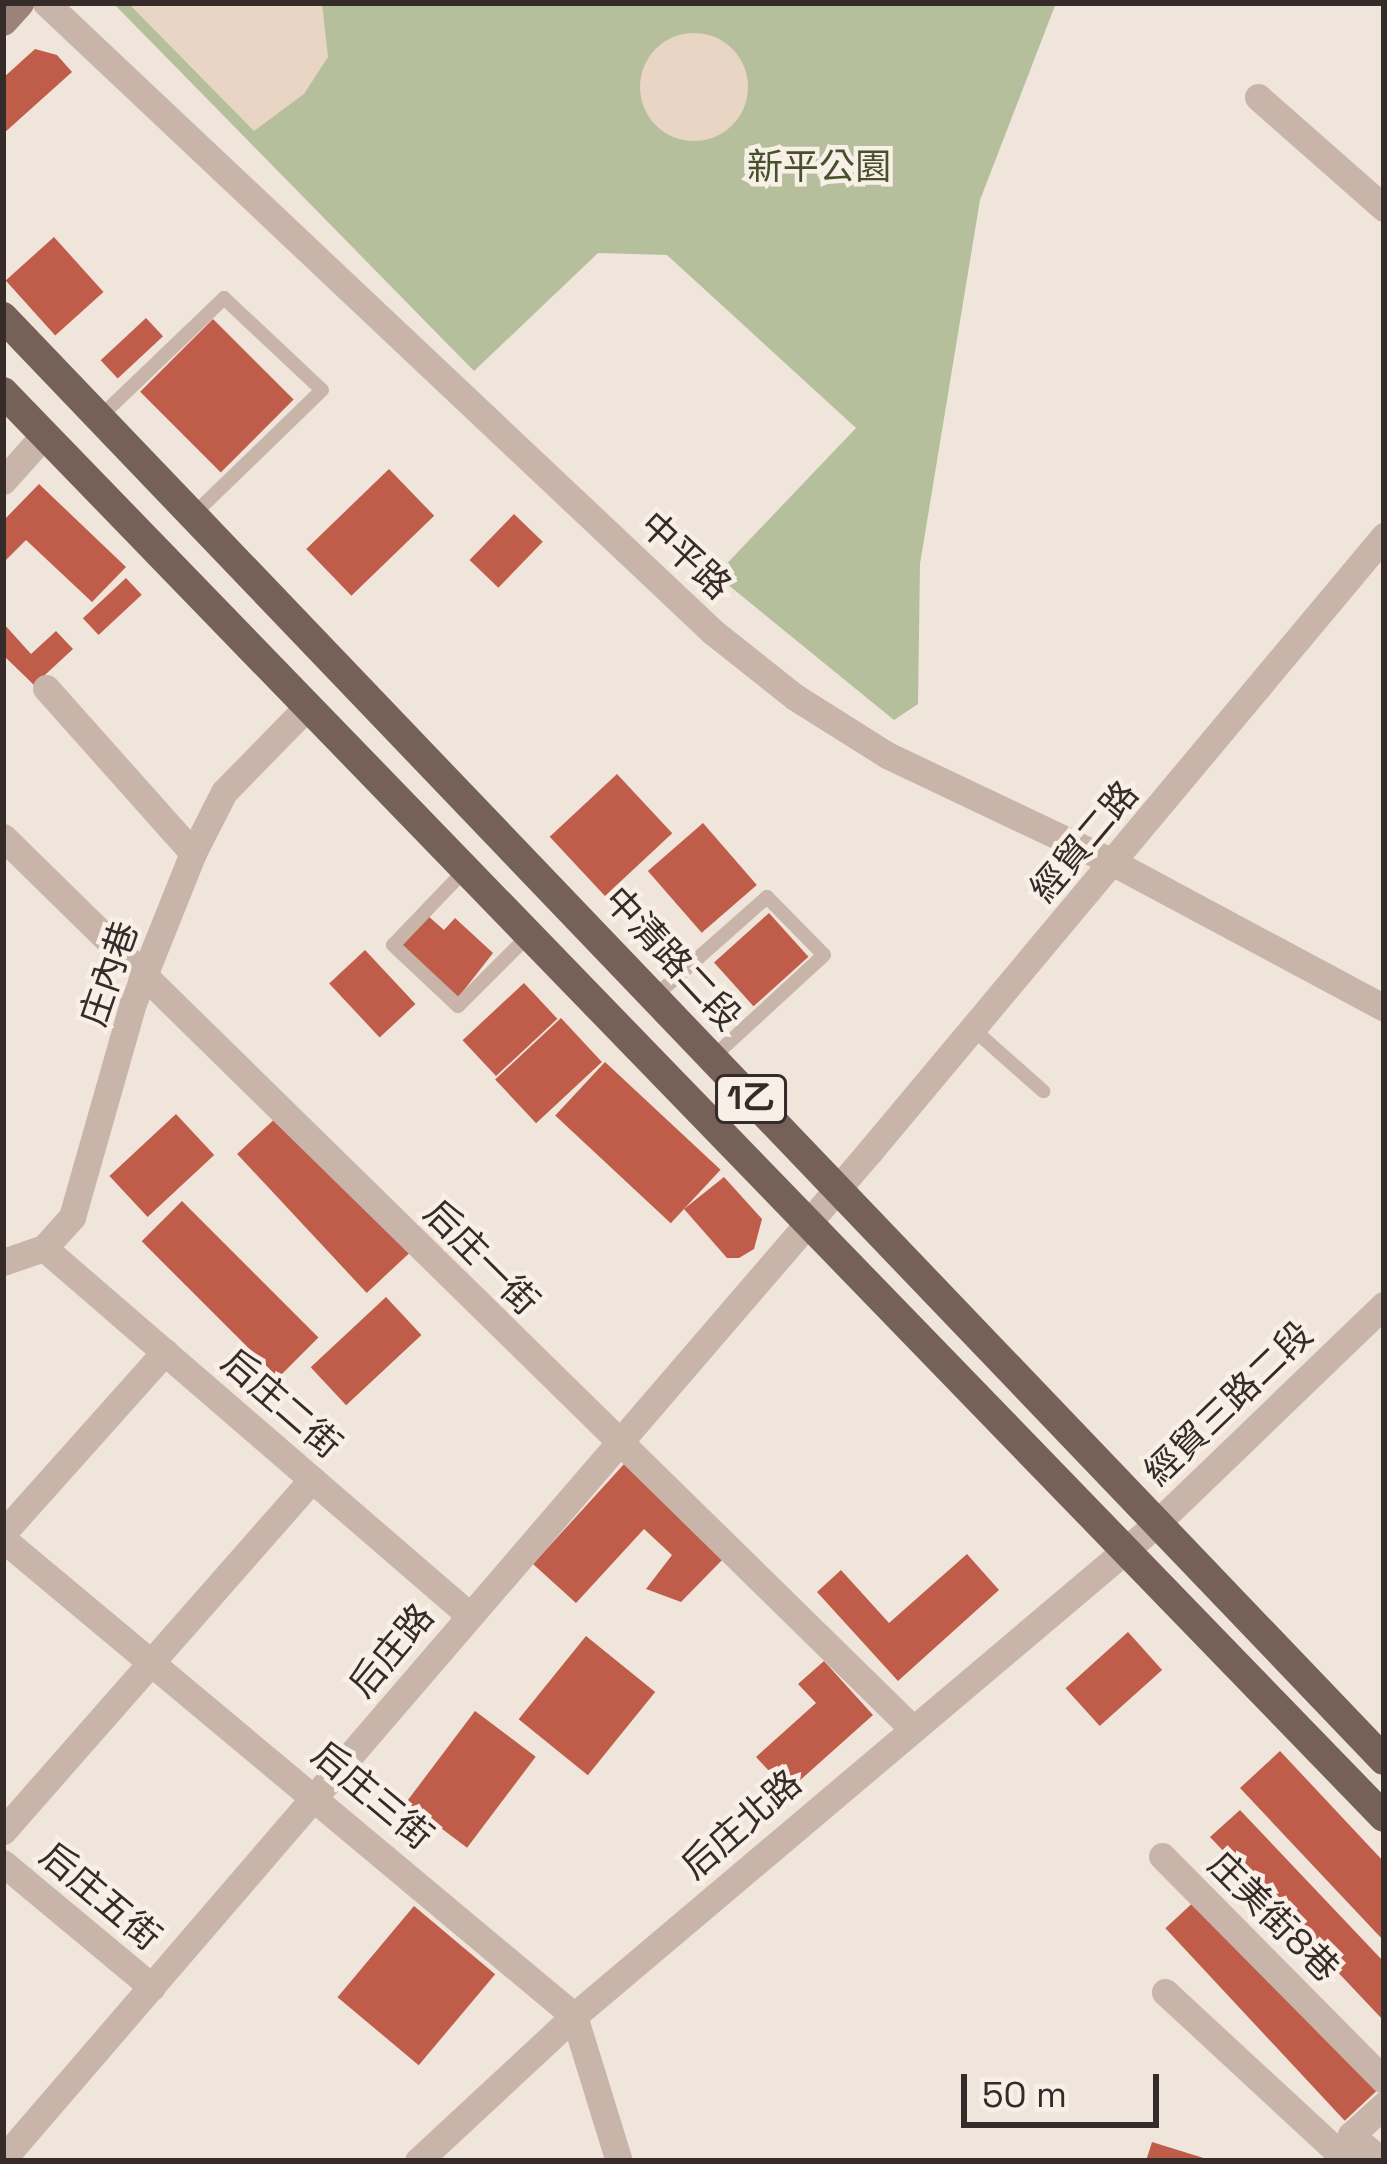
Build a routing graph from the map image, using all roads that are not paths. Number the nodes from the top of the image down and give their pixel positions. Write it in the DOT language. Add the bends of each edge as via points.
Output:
graph roads {
  1 [pos="19,3"];
  2 [pos="46,3"];
  3 [pos="3,21"];
  4 [pos="1258,97"];
  5 [pos="1384,208"];
  6 [pos="3,317"];
  7 [pos="3,392"];
  8 [pos="100,417"];
  9 [pos="44,435"];
  10 [pos="3,481"];
  11 [pos="194,514"];
  12 [pos="1384,536"];
  13 [pos="46,688"];
  14 [pos="307,707"];
  15 [pos="3,837"];
  16 [pos="194,854"];
  17 [pos="1114,863"];
  18 [pos="466,868"];
  19 [pos="530,933"];
  20 [pos="143,975"];
  21 [pos="654,997"];
  22 [pos="1384,1008"];
  23 [pos="973,1029"];
  24 [pos="712,1058"];
  25 [pos="1043,1091"];
  26 [pos="836,1190"];
  27 [pos="807,1222"];
  28 [pos="44,1248"];
  29 [pos="3,1262"];
  30 [pos="1384,1305"];
  31 [pos="165,1352"];
  32 [pos="616,1442"];
  33 [pos="312,1479"];
  34 [pos="1154,1526"];
  35 [pos="3,1536"];
  36 [pos="1121,1551"];
  37 [pos="470,1615"];
  38 [pos="154,1661"];
  39 [pos="912,1728"];
  40 [pos="1384,1760"];
  41 [pos="317,1796"];
  42 [pos="1384,1817"];
  43 [pos="3,1832"];
  44 [pos="1162,1856"];
  45 [pos="3,1863"];
  46 [pos="152,1987"];
  47 [pos="1166,1992"];
  48 [pos="574,2015"];
  49 [pos="1384,2080"];
  50 [pos="1384,2105"];
  51 [pos="1344,2151"];
  52 [pos="3,2159"];
  53 [pos="614,2160"];
  54 [pos="418,2161"];
  55 [pos="1382,2161"];
  1 -- 3 [label="street"];
  2 -- 17 [label="street, 中平路" via="713,632 794,697 887,754"];
  4 -- 5 [label="street"];
  6 -- 8 [label="main road, 中清路二段 / 1乙"];
  7 -- 9 [label="main road, 1乙"];
  8 -- 11 [label="main road, 中清路二段 / 1乙"];
  8 -- 11 [label="lane" via="224,298 322,390"];
  9 -- 10 [label="street"];
  9 -- 14 [label="main road, 1乙"];
  11 -- 21 [label="main road, 中清路二段 / 1乙"];
  12 -- 17 [label="street, 經貿二路"];
  13 -- 16 [label="street"];
  14 -- 16 [label="street, 庄內巷" via="224,791"];
  14 -- 18 [label="main road, 1乙"];
  15 -- 20 [label="street, 后庄一街"];
  16 -- 20 [label="street, 庄內巷"];
  17 -- 22 [label="street, 中平路"];
  17 -- 23 [label="street, 經貿二路"];
  18 -- 19 [label="main road, 1乙"];
  18 -- 19 [label="lane" via="393,945 458,1006"];
  19 -- 27 [label="main road, 1乙"];
  20 -- 28 [label="street, 庄內巷" via="87,1186"];
  20 -- 32 [label="street, 后庄一街"];
  21 -- 24 [label="main road, 中清路二段 / 1乙"];
  21 -- 24 [label="lane" via="767,897 824,955"];
  23 -- 25 [label="lane"];
  23 -- 26 [label="street, 經貿二路"];
  24 -- 26 [label="main road, 中清路二段 / 1乙"];
  26 -- 27 [label="street, 后庄路"];
  26 -- 34 [label="main road, 中清路二段 / 1乙"];
  27 -- 32 [label="street, 后庄路"];
  27 -- 36 [label="main road, 1乙"];
  28 -- 29 [label="street"];
  28 -- 31 [label="street, 后庄二街"];
  30 -- 34 [label="street, 經貿三路二段"];
  31 -- 33 [label="street, 后庄二街"];
  31 -- 35 [label="street"];
  32 -- 37 [label="street, 后庄路"];
  32 -- 39 [label="street, 后庄一街"];
  33 -- 37 [label="street, 后庄二街"];
  33 -- 38 [label="street"];
  34 -- 36 [label="street, 經貿三路二段"];
  34 -- 40 [label="main road, 中清路二段 / 1乙"];
  35 -- 38 [label="street, 后庄三街"];
  36 -- 39 [label="street, 后庄北路"];
  36 -- 42 [label="main road, 1乙"];
  37 -- 41 [label="street, 后庄路"];
  38 -- 41 [label="street, 后庄三街"];
  38 -- 43 [label="street"];
  39 -- 48 [label="street, 后庄北路"];
  41 -- 46 [label="street, 后庄路"];
  41 -- 48 [label="street, 后庄三街"];
  44 -- 49 [label="street, 庄美街8巷"];
  45 -- 46 [label="street, 后庄五街"];
  46 -- 52 [label="street, 后庄路"];
  47 -- 51 [label="street"];
  48 -- 53 [label="street"];
  48 -- 54 [label="street, 后庄北路"];
  50 -- 51 [label="street"];
  51 -- 55 [label="street"];
}
